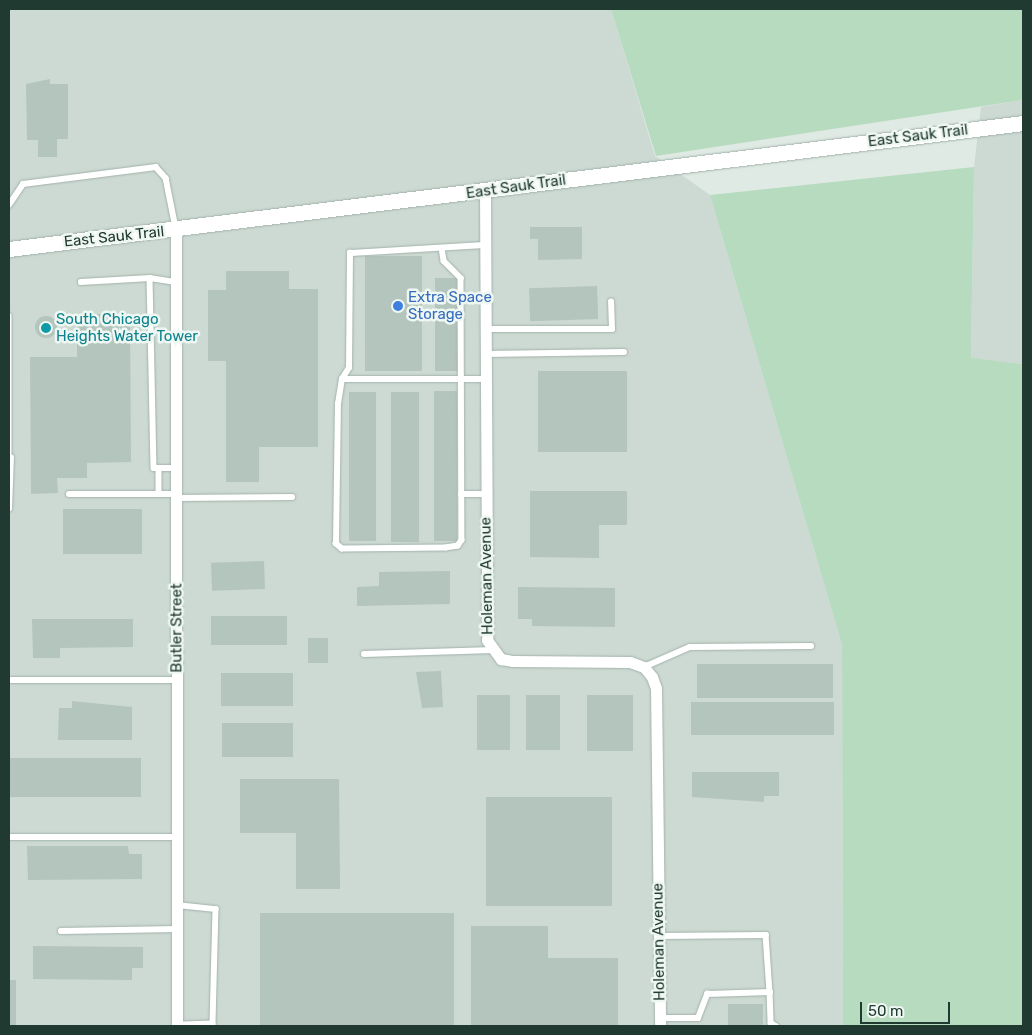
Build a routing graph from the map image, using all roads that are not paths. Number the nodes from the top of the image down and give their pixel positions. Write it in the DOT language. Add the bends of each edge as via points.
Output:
graph roads {
  1 [pos="1023,123"];
  2 [pos="485,192"];
  3 [pos="9,205"];
  4 [pos="176,230"];
  5 [pos="9,245"];
  6 [pos="485,246"];
  7 [pos="442,248"];
  8 [pos="150,278"];
  9 [pos="81,282"];
  10 [pos="176,282"];
  11 [pos="612,302"];
  12 [pos="9,316"];
  13 [pos="485,329"];
  14 [pos="624,352"];
  15 [pos="485,354"];
  16 [pos="342,380"];
  17 [pos="486,380"];
  18 [pos="460,381"];
  19 [pos="10,458"];
  20 [pos="159,468"];
  21 [pos="176,468"];
  22 [pos="69,494"];
  23 [pos="159,494"];
  24 [pos="461,494"];
  25 [pos="486,494"];
  26 [pos="176,496"];
  27 [pos="292,497"];
  28 [pos="9,509"];
  29 [pos="811,646"];
  30 [pos="492,650"];
  31 [pos="364,654"];
  32 [pos="644,667"];
  33 [pos="9,680"];
  34 [pos="177,680"];
  35 [pos="9,837"];
  36 [pos="177,837"];
  37 [pos="177,905"];
  38 [pos="177,929"];
  39 [pos="61,931"];
  40 [pos="659,936"];
  41 [pos="770,992"];
  42 [pos="660,1022"];
  43 [pos="177,1026"];
  44 [pos="776,1026"];
  1 -- 2 [label="main road, East Sauk Trail"];
  2 -- 4 [label="main road, East Sauk Trail"];
  2 -- 6 [label="street, Holeman Avenue"];
  3 -- 4 [label="lane" via="22,184 156,167 166,178"];
  4 -- 5 [label="main road, East Sauk Trail"];
  4 -- 10 [label="street, Butler Street"];
  6 -- 7 [label="lane"];
  6 -- 13 [label="street, Holeman Avenue"];
  7 -- 16 [label="lane" via="350,253 349,368"];
  7 -- 18 [label="lane" via="444,261 461,278"];
  8 -- 9 [label="lane"];
  8 -- 10 [label="lane"];
  8 -- 20 [label="lane" via="154,468"];
  10 -- 21 [label="street, Butler Street"];
  11 -- 13 [label="lane" via="612,329"];
  12 -- 19 [label="lane"];
  13 -- 15 [label="street, Holeman Avenue"];
  14 -- 15 [label="lane"];
  15 -- 17 [label="street, Holeman Avenue"];
  16 -- 18 [label="lane"];
  16 -- 24 [label="lane" via="338,548 458,546 462,540"];
  17 -- 18 [label="lane"];
  17 -- 25 [label="street, Holeman Avenue"];
  18 -- 24 [label="lane"];
  19 -- 28 [label="lane"];
  20 -- 21 [label="lane"];
  20 -- 23 [label="lane"];
  21 -- 26 [label="street, Butler Street"];
  22 -- 23 [label="lane"];
  23 -- 26 [label="lane"];
  24 -- 25 [label="lane"];
  25 -- 30 [label="street, Holeman Avenue" via="486,640"];
  26 -- 27 [label="lane"];
  26 -- 34 [label="street, Butler Street"];
  29 -- 32 [label="lane" via="690,647"];
  30 -- 31 [label="lane"];
  30 -- 32 [label="street, Holeman Avenue" via="512,661 630,662"];
  32 -- 40 [label="street, Holeman Avenue" via="656,688"];
  33 -- 34 [label="lane"];
  34 -- 36 [label="street, Butler Street"];
  35 -- 36 [label="lane"];
  36 -- 37 [label="street, Butler Street"];
  37 -- 38 [label="street, Butler Street"];
  37 -- 43 [label="lane" via="216,909 213,1024"];
  38 -- 39 [label="lane"];
  38 -- 43 [label="street, Butler Street"];
  40 -- 41 [label="lane" via="766,935"];
  40 -- 42 [label="street, Holeman Avenue"];
  41 -- 42 [label="lane" via="707,994 698,1018"];
  41 -- 44 [label="lane" via="771,1023"];
}
